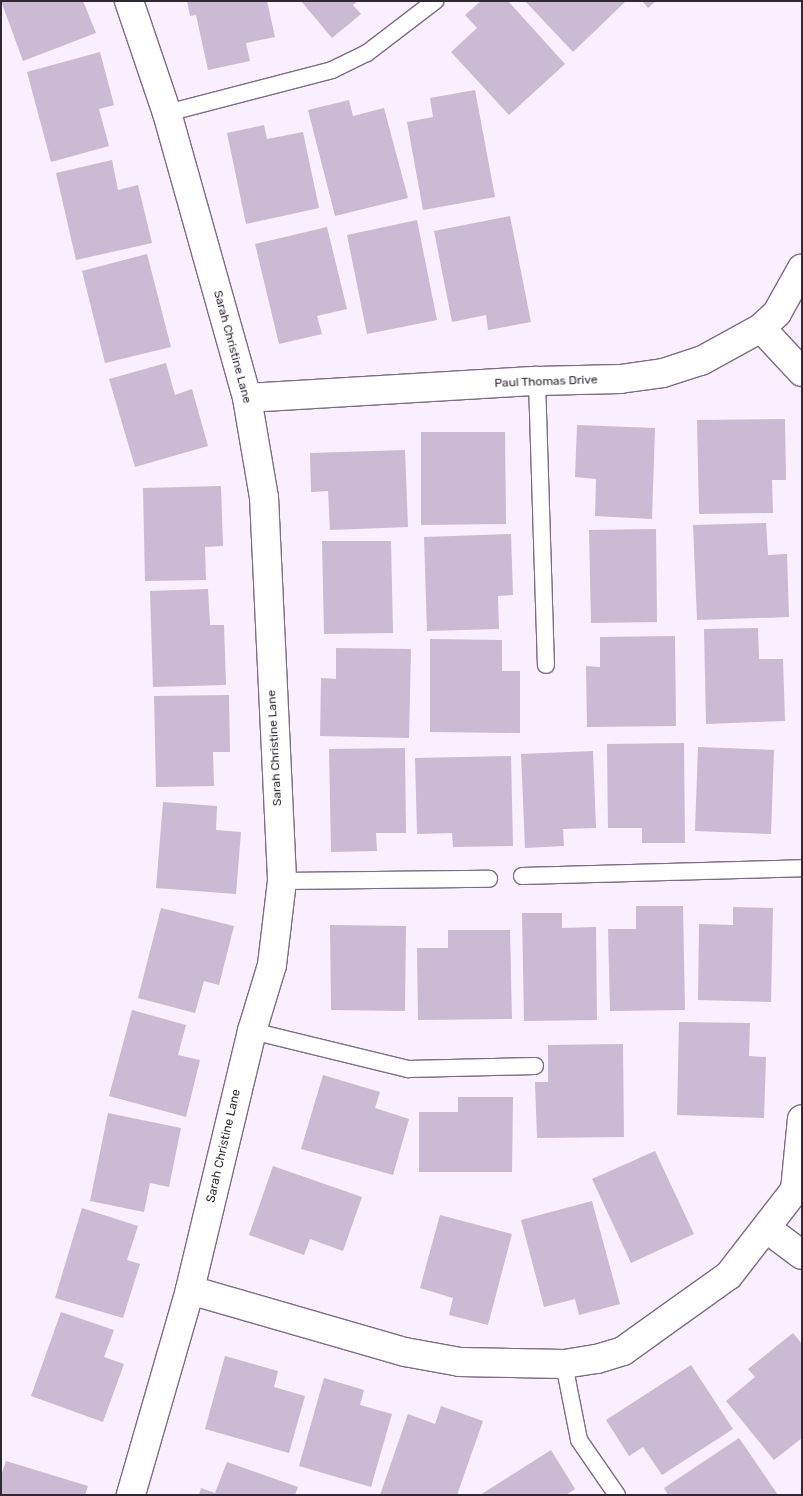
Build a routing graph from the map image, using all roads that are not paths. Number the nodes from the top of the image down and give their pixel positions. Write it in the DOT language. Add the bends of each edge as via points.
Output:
graph roads {
  1 [pos="129,1"];
  2 [pos="435,1"];
  3 [pos="167,113"];
  4 [pos="802,268"];
  5 [pos="761,328"];
  6 [pos="802,372"];
  7 [pos="537,381"];
  8 [pos="247,398"];
  9 [pos="546,665"];
  10 [pos="802,868"];
  11 [pos="522,876"];
  12 [pos="489,879"];
  13 [pos="282,882"];
  14 [pos="252,1031"];
  15 [pos="535,1066"];
  16 [pos="802,1119"];
  17 [pos="798,1193"];
  18 [pos="766,1228"];
  19 [pos="802,1255"];
  20 [pos="190,1290"];
  21 [pos="564,1364"];
  22 [pos="131,1495"];
  23 [pos="617,1495"];
  1 -- 3 [label="street, Sarah Christine Lane"];
  2 -- 3 [label="lane" via="367,53 332,70"];
  3 -- 8 [label="street, Sarah Christine Lane"];
  4 -- 5 [label="street, Paul Thomas Drive" via="777,313"];
  5 -- 6 [label="street"];
  5 -- 7 [label="street, Paul Thomas Drive" via="700,361 663,373 620,379"];
  7 -- 8 [label="street, Paul Thomas Drive"];
  7 -- 9 [label="lane"];
  8 -- 13 [label="street, Sarah Christine Lane" via="264,498"];
  10 -- 11 [label="lane"];
  12 -- 13 [label="lane"];
  13 -- 14 [label="street, Sarah Christine Lane" via="272,965"];
  14 -- 15 [label="lane" via="408,1069"];
  14 -- 20 [label="street, Sarah Christine Lane"];
  16 -- 17 [label="street"];
  17 -- 18 [label="street"];
  18 -- 19 [label="street"];
  18 -- 21 [label="street" via="729,1275 623,1351"];
  20 -- 21 [label="street" via="404,1352 460,1362"];
  20 -- 22 [label="street, Sarah Christine Lane"];
  21 -- 23 [label="lane" via="579,1440"];
}
